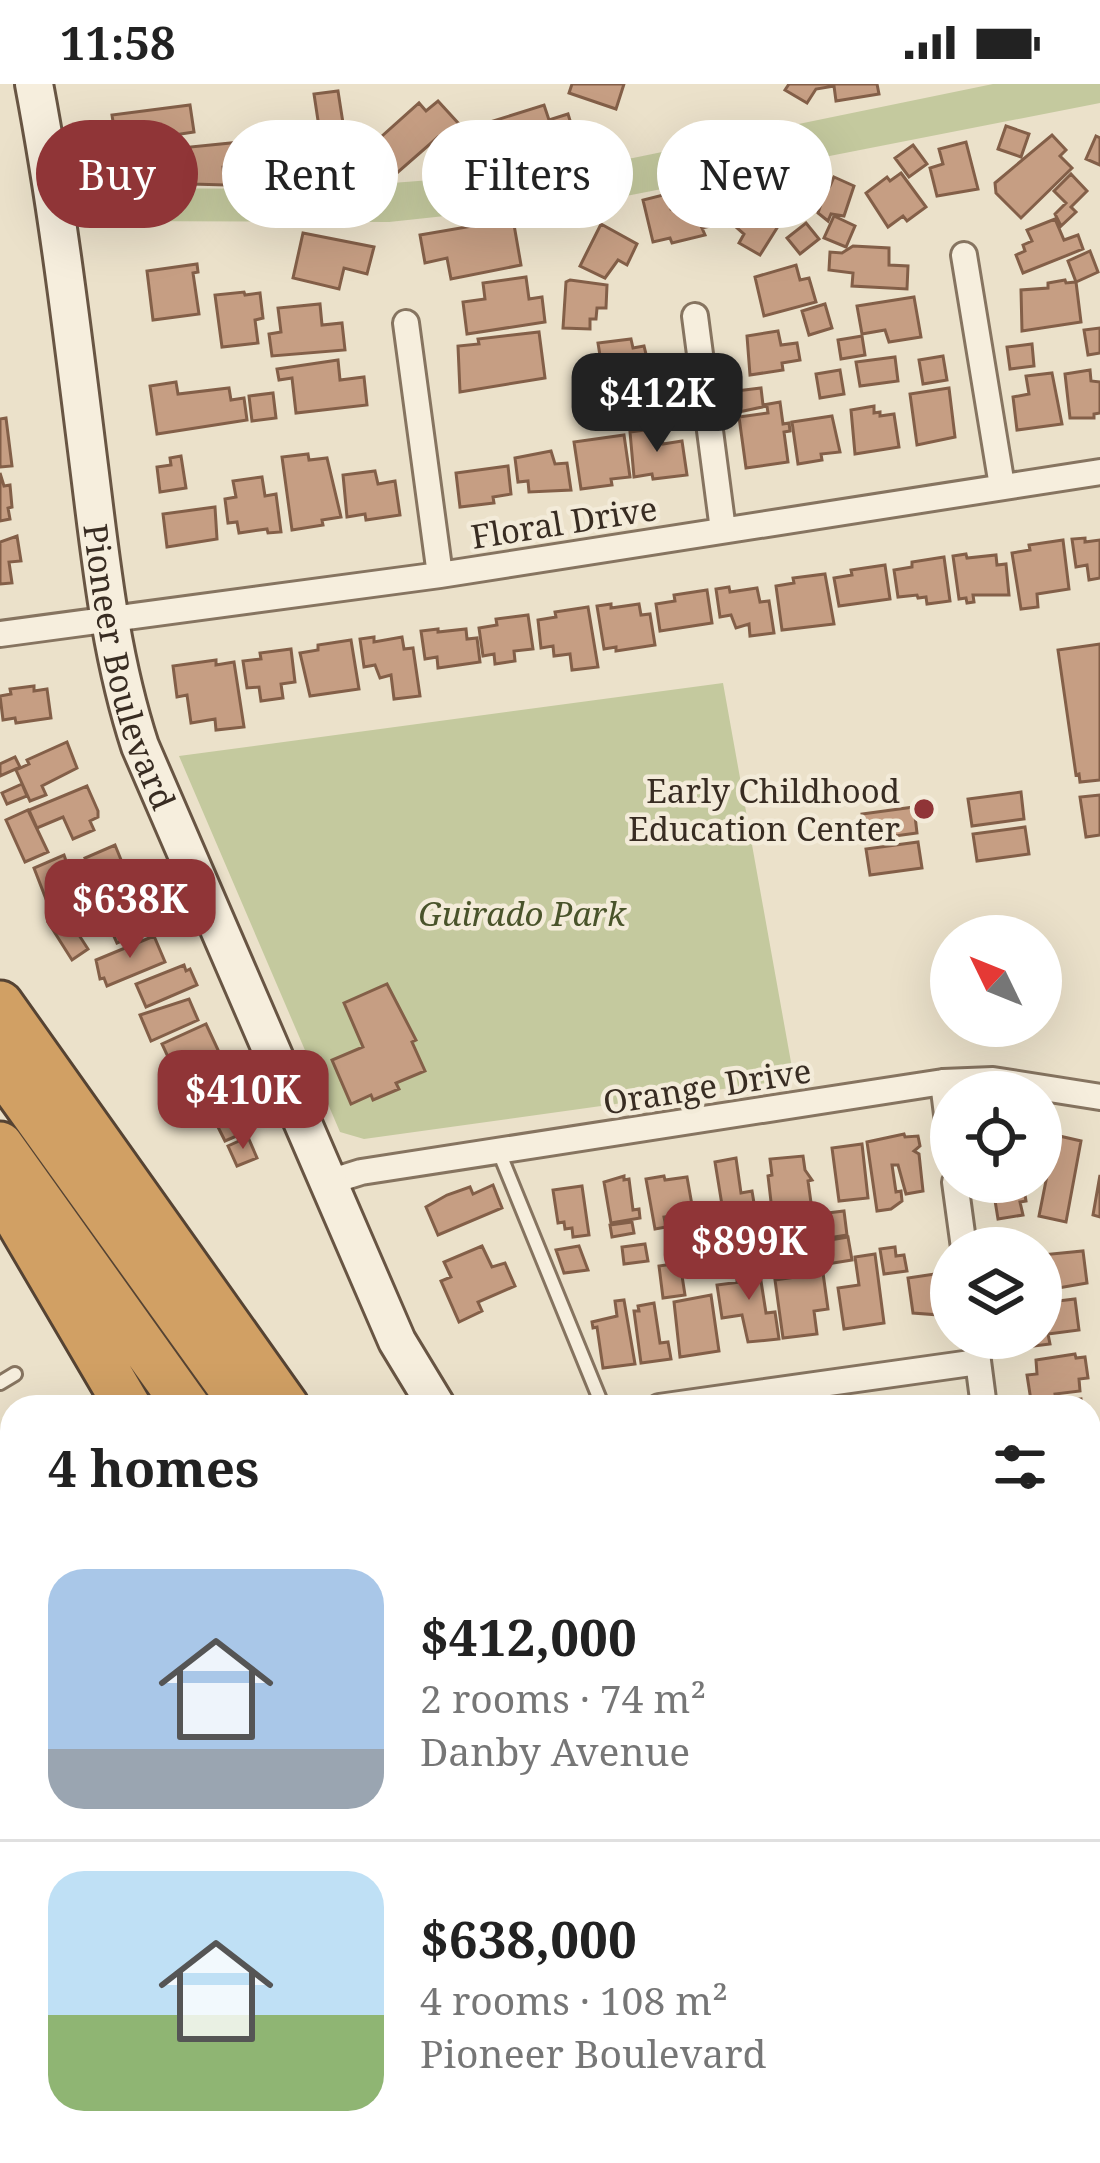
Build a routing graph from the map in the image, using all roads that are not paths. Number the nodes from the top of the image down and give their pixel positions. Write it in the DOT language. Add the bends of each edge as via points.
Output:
graph roads {
  1 [pos="34,84"];
  2 [pos="964,255"];
  3 [pos="695,316"];
  4 [pos="406,323"];
  5 [pos="1100,472"];
  6 [pos="1002,486"];
  7 [pos="723,530"];
  8 [pos="440,574"];
  9 [pos="107,618"];
  10 [pos="0,634"];
  11 [pos="0,1004"];
  12 [pos="0,1066"];
  13 [pos="930,1084"];
  14 [pos="0,1088"];
  15 [pos="1062,1091"];
  16 [pos="1100,1097"];
  17 [pos="0,1145"];
  18 [pos="499,1152"];
  19 [pos="326,1183"];
  20 [pos="0,1189"];
  21 [pos="930,1358"];
  22 [pos="977,1359"];
  23 [pos="15,1374"];
  24 [pos="0,1383"];
  25 [pos="121,1395"];
  26 [pos="178,1395"];
  27 [pos="218,1395"];
  28 [pos="236,1395"];
  29 [pos="277,1395"];
  30 [pos="430,1395"];
  31 [pos="598,1395"];
  32 [pos="726,1395"];
  33 [pos="982,1395"];
  1 -- 9 [label="street, Pioneer Boulevard"];
  2 -- 6 [label="street"];
  3 -- 7 [label="street"];
  4 -- 8 [label="street"];
  5 -- 6 [label="street, Floral Drive"];
  6 -- 7 [label="street, Floral Drive"];
  7 -- 8 [label="street, Floral Drive"];
  8 -- 9 [label="street, Floral Drive"];
  9 -- 10 [label="street, Floral Drive"];
  9 -- 19 [label="street, Pioneer Boulevard" via="140,746"];
  11 -- 29 [label="highway"];
  12 -- 28 [label="highway"];
  13 -- 18 [label="street, Orange Drive"];
  14 -- 27 [label="highway"];
  15 -- 16 [label="street, Orange Drive"];
  17 -- 26 [label="highway"];
  18 -- 19 [label="street, Orange Drive"];
  18 -- 31 [label="lane"];
  19 -- 30 [label="street, Pioneer Boulevard"];
  20 -- 25 [label="highway"];
  21 -- 32 [label="street"];
  22 -- 33 [label="street"];
  23 -- 24 [label="lane"];
}
